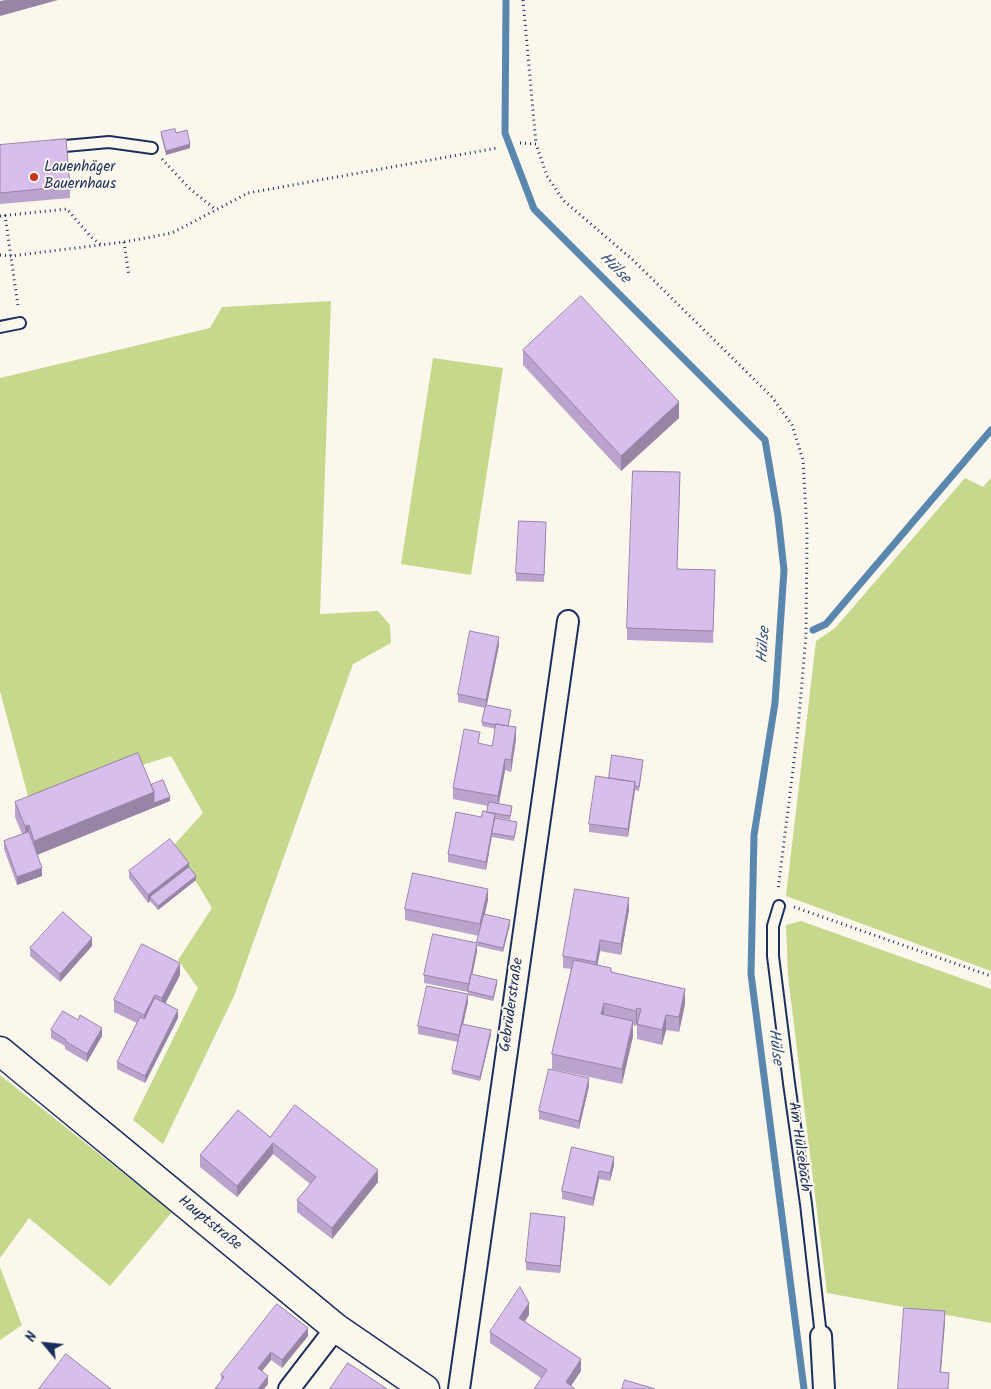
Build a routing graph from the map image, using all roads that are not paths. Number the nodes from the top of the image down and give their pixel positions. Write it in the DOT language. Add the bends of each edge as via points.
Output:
graph roads {
  1 [pos="45,148"];
  2 [pos="152,148"];
  3 [pos="20,323"];
  4 [pos="0,327"];
  5 [pos="568,621"];
  6 [pos="779,906"];
  7 [pos="0,1051"];
  8 [pos="336,1328"];
  9 [pos="821,1336"];
  10 [pos="289,1389"];
  11 [pos="425,1389"];
  12 [pos="459,1389"];
  13 [pos="824,1389"];
  1 -- 2 [label="lane" via="109,142"];
  3 -- 4 [label="lane"];
  5 -- 12 [label="street, Gebrüderstraße"];
  6 -- 9 [label="lane, Am Hülsebach" via="773,926 773,956"];
  7 -- 8 [label="street, Hauptstraße"];
  8 -- 10 [label="street"];
  8 -- 11 [label="street, Hauptstraße"];
  9 -- 13 [label="street, Am Hülsebach"];
}
